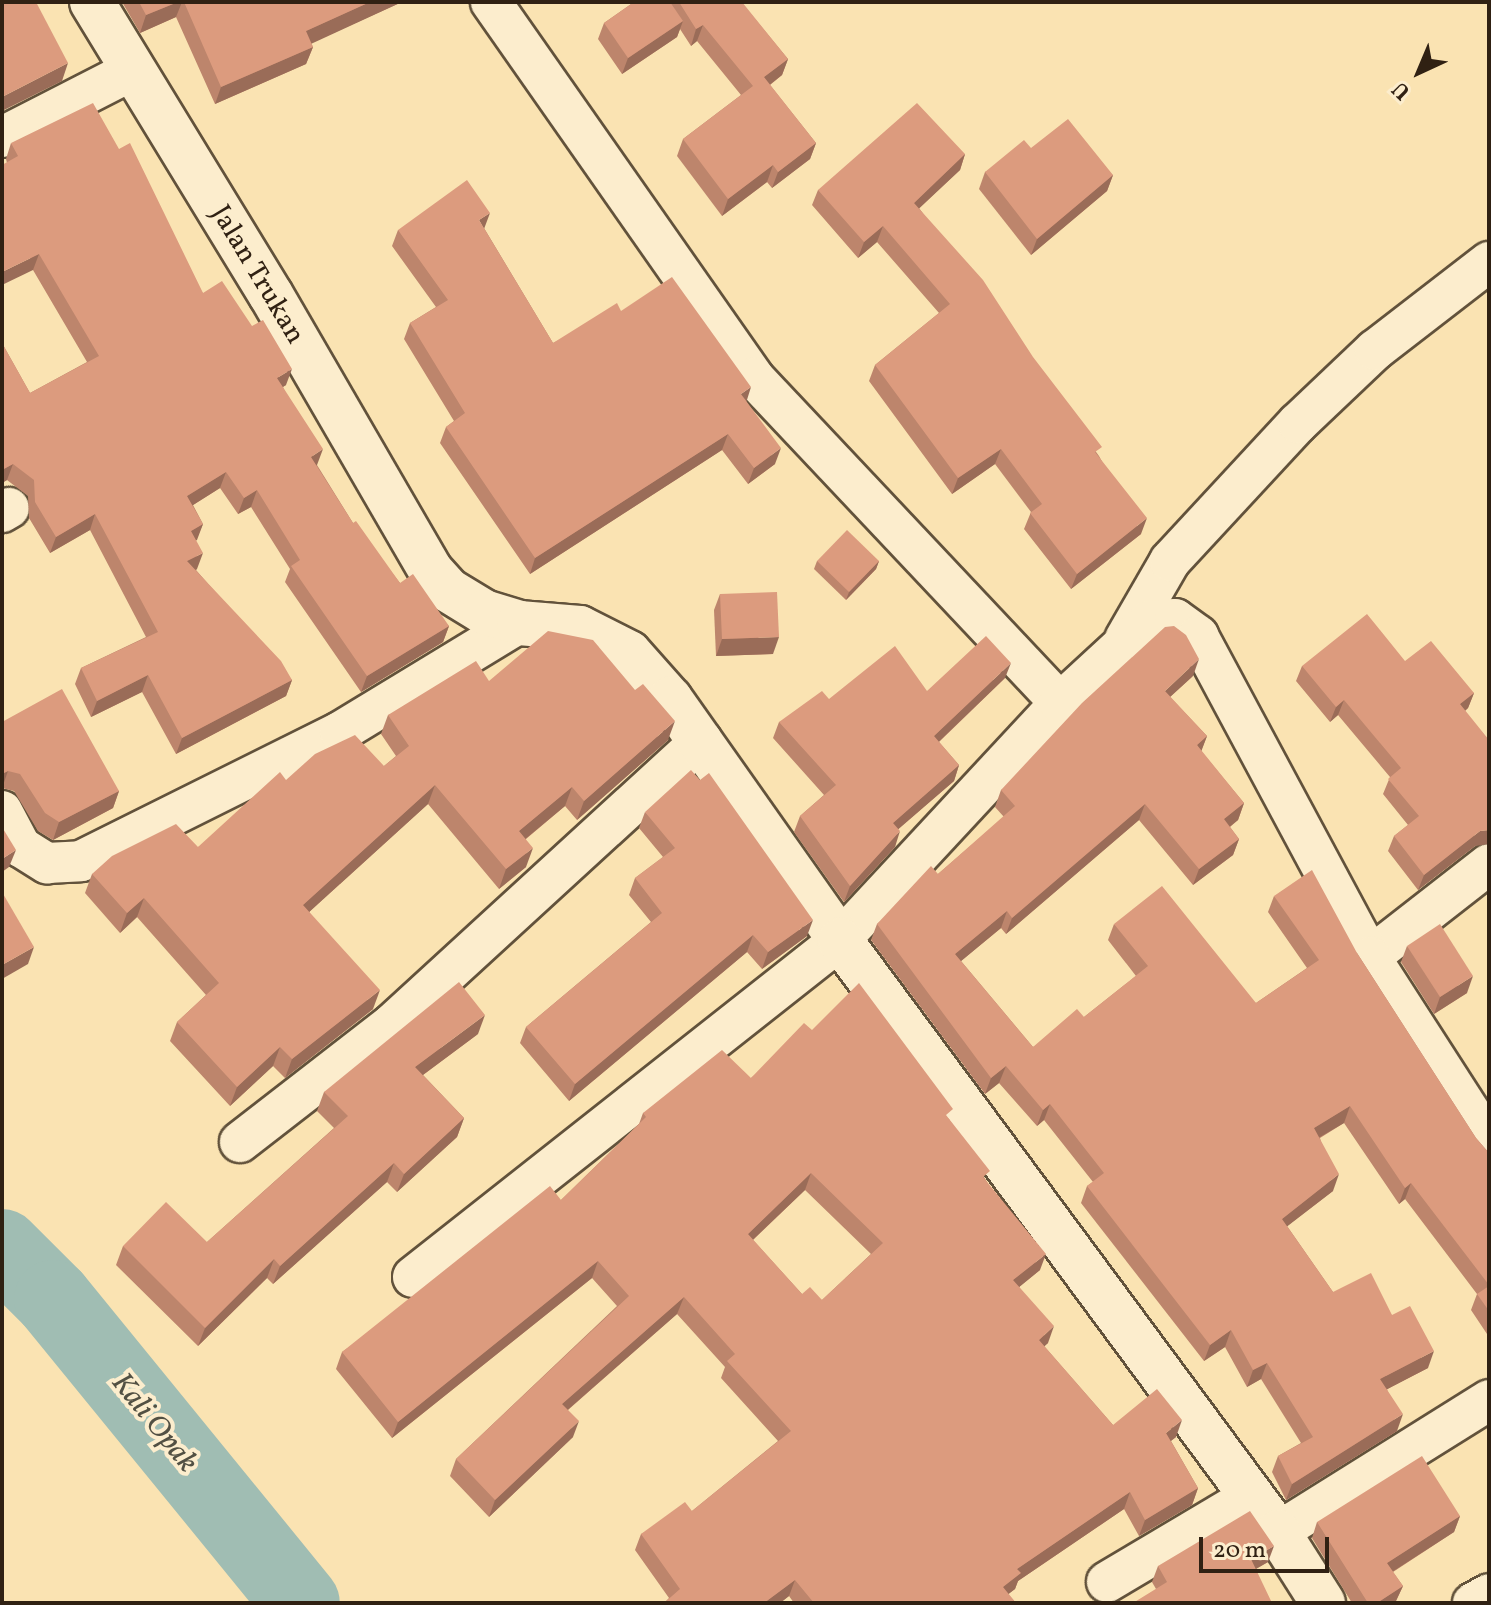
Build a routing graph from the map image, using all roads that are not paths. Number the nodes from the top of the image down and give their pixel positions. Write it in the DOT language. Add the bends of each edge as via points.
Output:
graph roads {
  1 [pos="92,2"];
  2 [pos="491,2"];
  3 [pos="133,70"];
  4 [pos="2,137"];
  5 [pos="1489,262"];
  6 [pos="519,623"];
  7 [pos="1120,649"];
  8 [pos="1060,703"];
  9 [pos="702,740"];
  10 [pos="2,811"];
  11 [pos="1489,864"];
  12 [pos="840,940"];
  13 [pos="1370,957"];
  14 [pos="240,1142"];
  15 [pos="1489,1142"];
  16 [pos="413,1277"];
  17 [pos="1489,1400"];
  18 [pos="1252,1496"];
  19 [pos="1278,1532"];
  20 [pos="1107,1582"];
  21 [pos="1489,1594"];
  22 [pos="1323,1603"];
  23 [pos="1473,1603"];
  1 -- 3 [label="street, Jalan Trukan"];
  2 -- 8 [label="street" via="754,378"];
  3 -- 4 [label="street"];
  3 -- 6 [label="street, Jalan Trukan" via="271,295 417,551 448,590 484,612"];
  5 -- 7 [label="street" via="1375,350 1226,499 1170,561"];
  6 -- 9 [label="street, Jalan Trukan" via="580,628 629,653"];
  6 -- 10 [label="street" via="340,732 81,861 47,863 21,847"];
  7 -- 8 [label="street"];
  7 -- 13 [label="street" via="1149,621 1175,619 1198,636"];
  8 -- 12 [label="street"];
  9 -- 12 [label="street, Jalan Trukan"];
  9 -- 14 [label="street" via="392,1024"];
  11 -- 13 [label="street"];
  12 -- 16 [label="street"];
  12 -- 18 [label="street, Jalan Trukan"];
  13 -- 15 [label="street"];
  17 -- 19 [label="street"];
  18 -- 19 [label="street, Jalan Trukan"];
  18 -- 20 [label="street"];
  19 -- 22 [label="street, Jalan Trukan"];
  21 -- 23 [label="street"];
}
